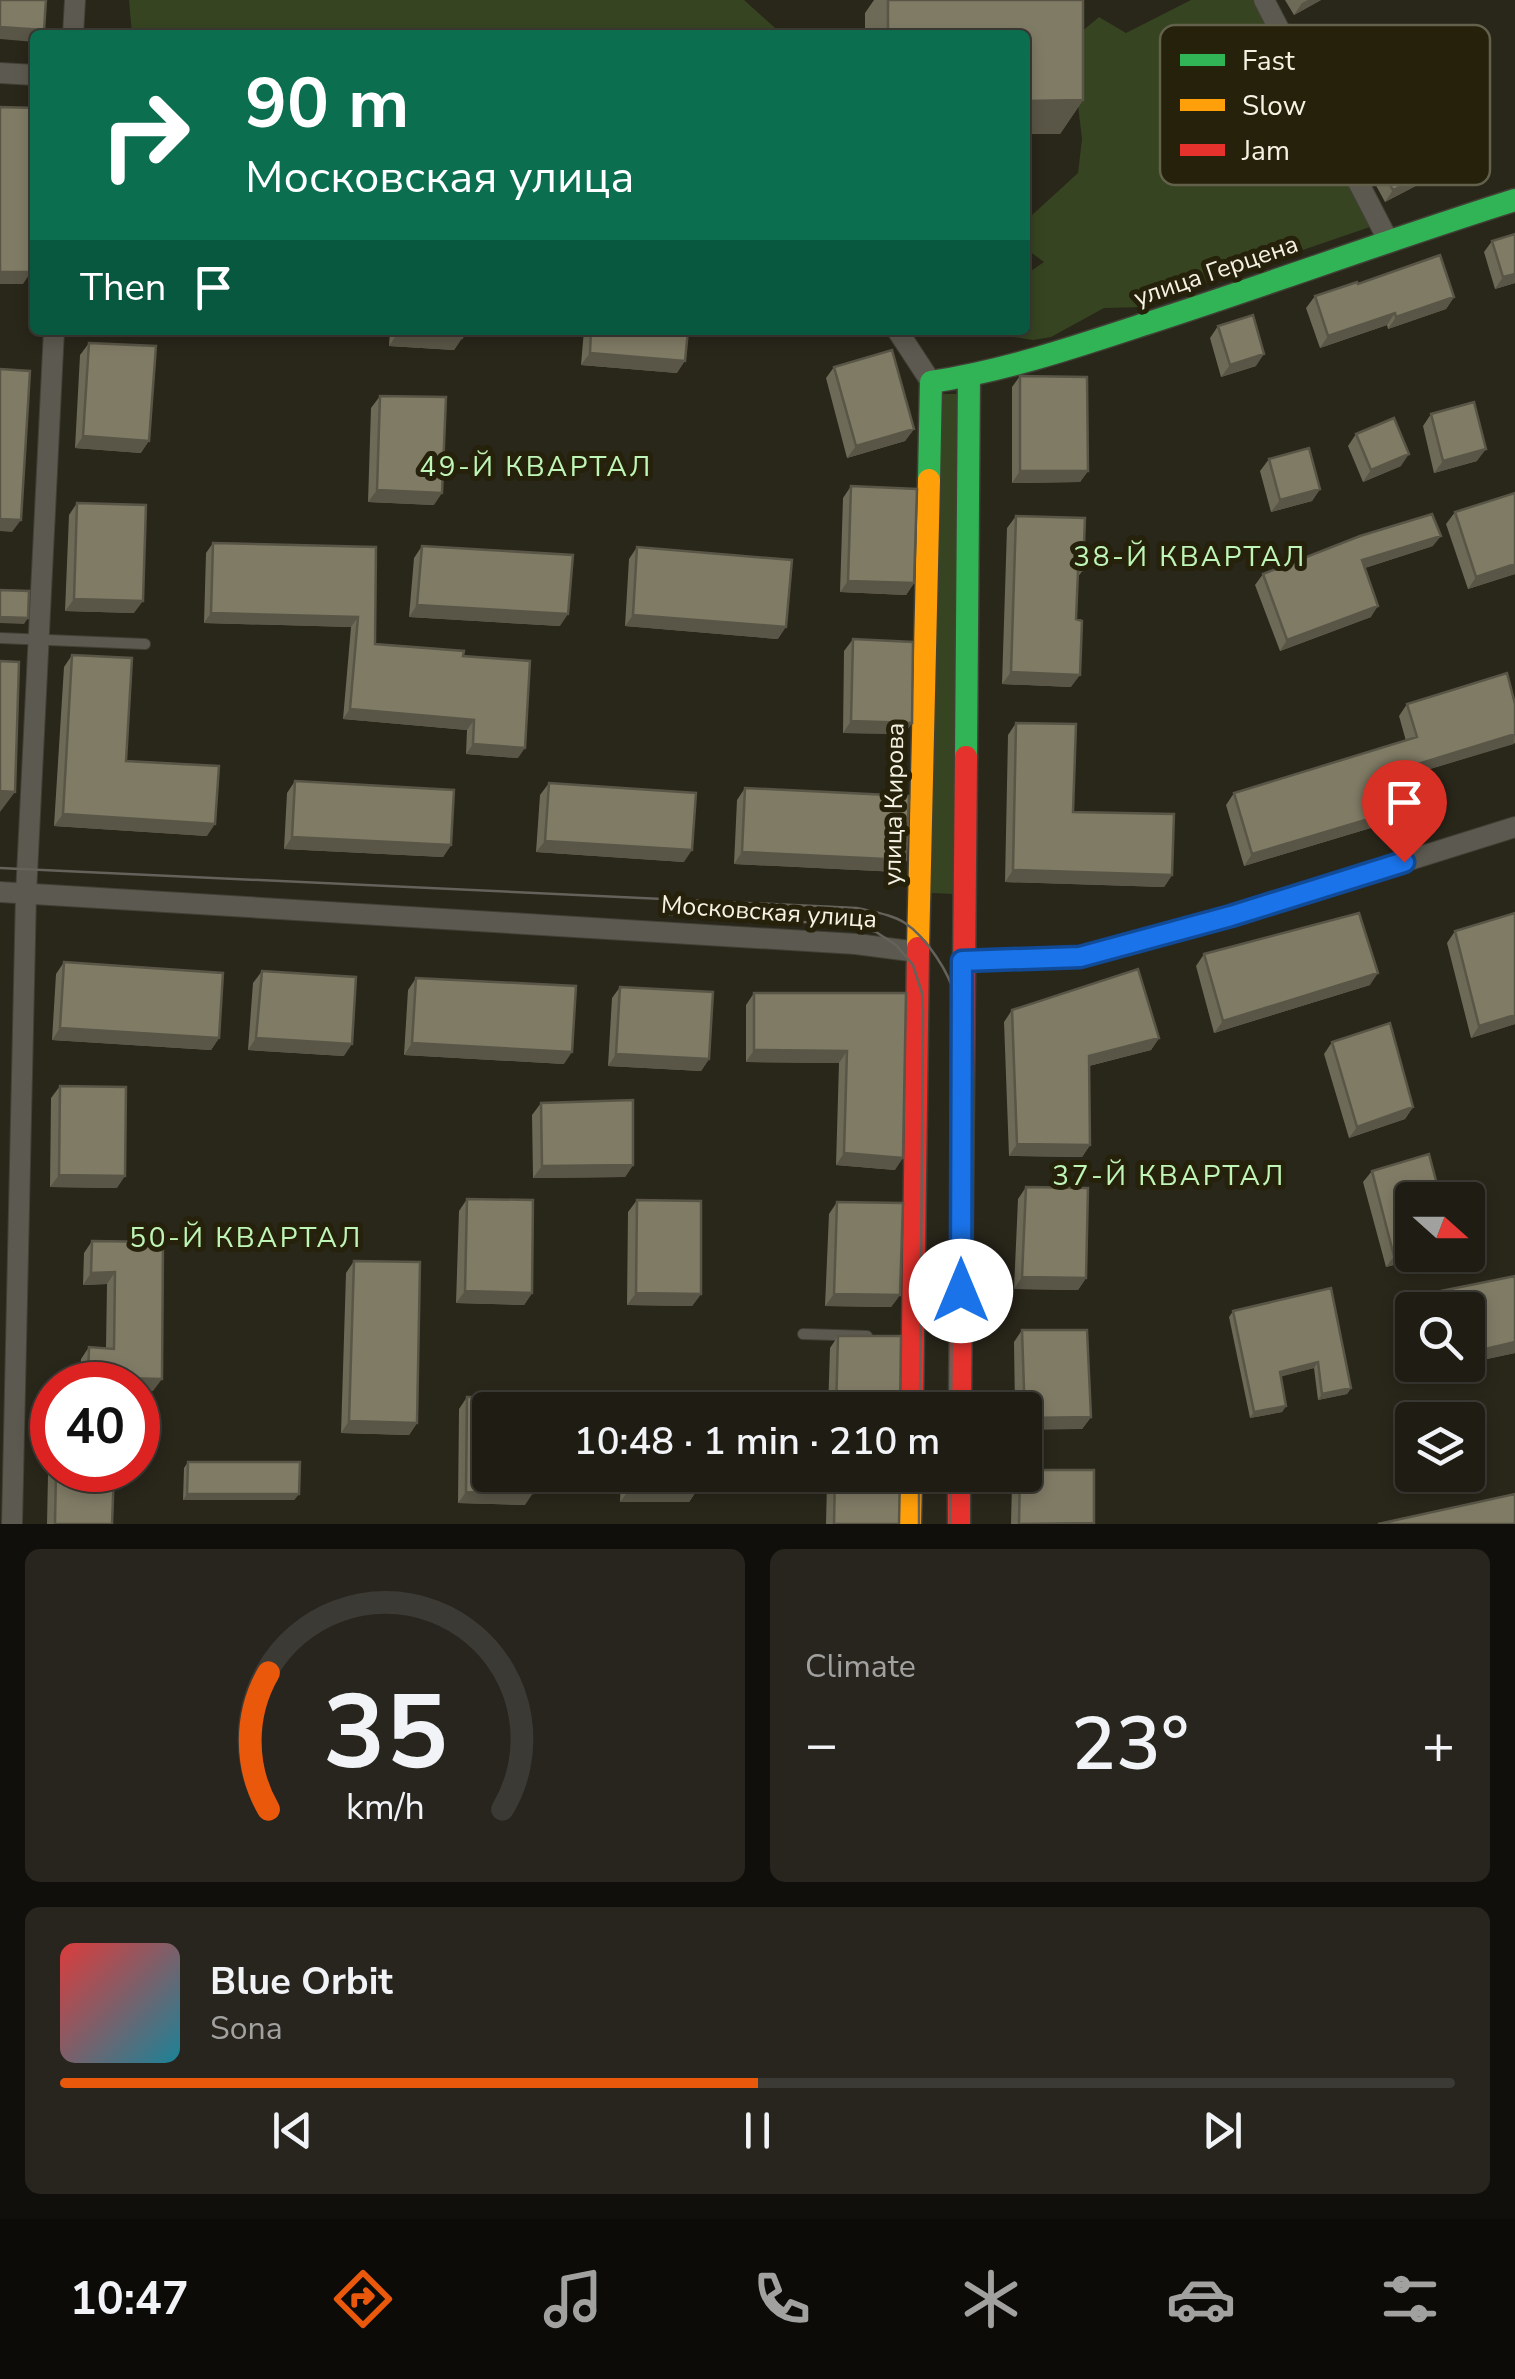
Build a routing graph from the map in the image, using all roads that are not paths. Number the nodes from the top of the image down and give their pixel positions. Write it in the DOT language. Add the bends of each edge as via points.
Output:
graph roads {
  1 [pos="75,0"];
  2 [pos="1264,0"];
  3 [pos="1277,25"];
  4 [pos="73,30"];
  5 [pos="0,73"];
  6 [pos="30,75"];
  7 [pos="1360,185"];
  8 [pos="1515,200"];
  9 [pos="1388,240"];
  10 [pos="54,335"];
  11 [pos="900,335"];
  12 [pos="969,376"];
  13 [pos="931,382"];
  14 [pos="0,638"];
  15 [pos="39,639"];
  16 [pos="145,644"];
  17 [pos="1515,828"];
  18 [pos="0,892"];
  19 [pos="26,894"];
  20 [pos="918,952"];
  21 [pos="962,961"];
  22 [pos="802,1334"];
  23 [pos="881,1336"];
  24 [pos="911,1392"];
  25 [pos="960,1392"];
  26 [pos="910,1492"];
  27 [pos="959,1492"];
  28 [pos="12,1524"];
  29 [pos="910,1524"];
  30 [pos="959,1524"];
  1 -- 4 [label="street"];
  2 -- 3 [label="street"];
  5 -- 6 [label="street"];
  7 -- 9 [label="street"];
  8 -- 9 [label="street, улица Герцена"];
  9 -- 12 [label="street, улица Герцена" via="1189,310"];
  10 -- 15 [label="street"];
  11 -- 13 [label="street"];
  12 -- 13 [label="street, улица Герцена"];
  12 -- 21 [label="street"];
  13 -- 20 [label="street, улица Кирова"];
  14 -- 15 [label="lane"];
  15 -- 16 [label="lane"];
  15 -- 19 [label="street"];
  17 -- 21 [label="street, Московская улица" via="1080,957"];
  18 -- 19 [label="street, Московская улица"];
  19 -- 20 [label="street, Московская улица"];
  19 -- 28 [label="street"];
  20 -- 21 [label="street, Московская улица"];
  20 -- 24 [label="street, улица Кирова" via="906,1337"];
  21 -- 25 [label="street"];
  22 -- 23 [label="lane"];
  26 -- 29 [label="street"];
  27 -- 30 [label="street"];
}
